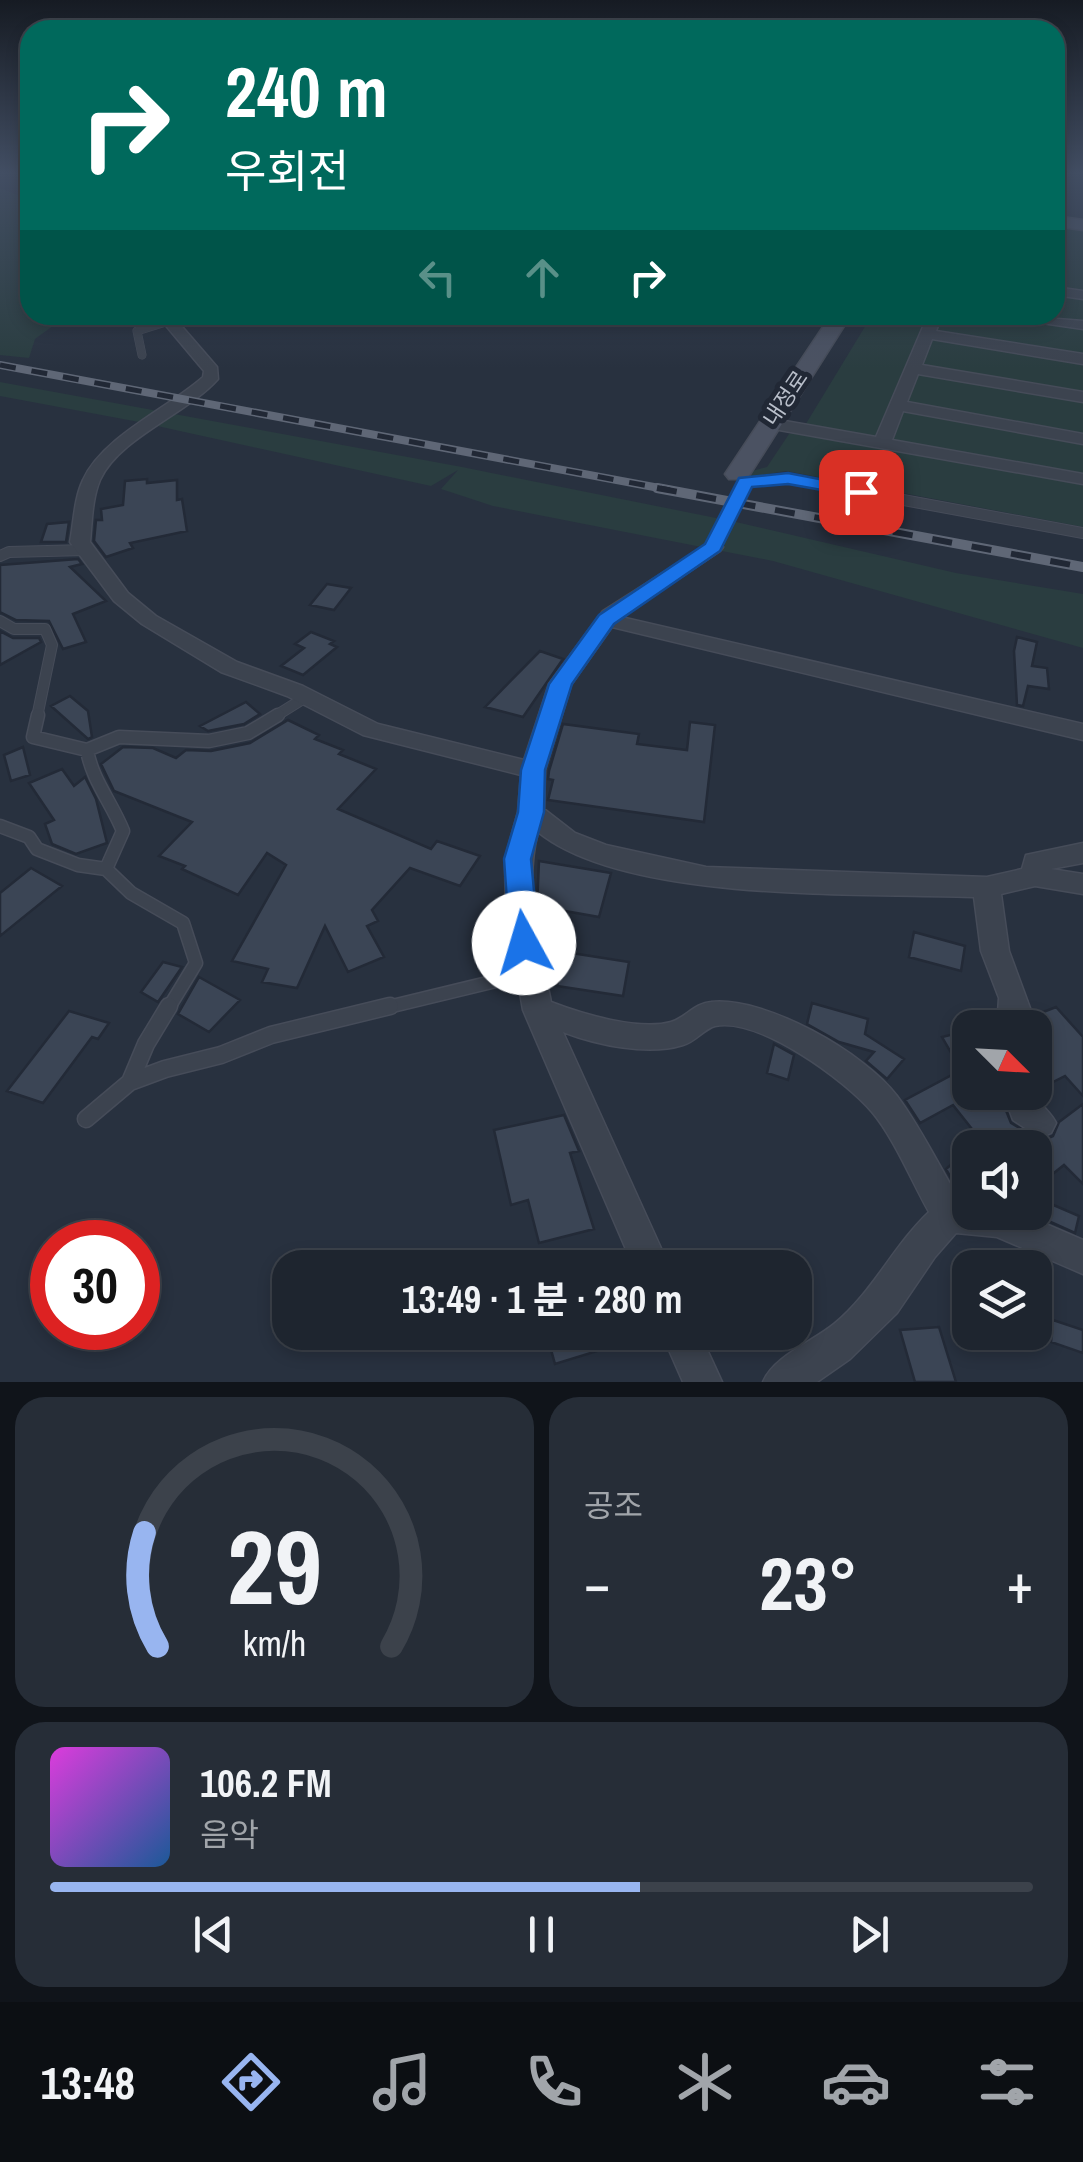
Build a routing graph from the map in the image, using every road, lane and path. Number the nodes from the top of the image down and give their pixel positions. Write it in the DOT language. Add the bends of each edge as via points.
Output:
graph roads {
  1 [pos="152,325"];
  2 [pos="173,325"];
  3 [pos="834,325"];
  4 [pos="932,325"];
  5 [pos="928,334"];
  6 [pos="142,356"];
  7 [pos="1083,359"];
  8 [pos="913,368"];
  9 [pos="1083,396"];
  10 [pos="898,406"];
  11 [pos="768,423"];
  12 [pos="1083,439"];
  13 [pos="882,443"];
  14 [pos="742,478"];
  15 [pos="1083,480"];
  16 [pos="1083,533"];
  17 [pos="713,547"];
  18 [pos="86,550"];
  19 [pos="0,556"];
  20 [pos="607,620"];
  21 [pos="0,621"];
  22 [pos="306,697"];
  23 [pos="1083,732"];
  24 [pos="86,750"];
  25 [pos="533,770"];
  26 [pos="531,812"];
  27 [pos="0,826"];
  28 [pos="1083,853"];
  29 [pos="106,869"];
  30 [pos="1035,876"];
  31 [pos="1083,884"];
  32 [pos="987,887"];
  33 [pos="529,972"];
  34 [pos="538,1010"];
  35 [pos="1015,1010"];
  36 [pos="130,1082"];
  37 [pos="1024,1110"];
  38 [pos="86,1119"];
  39 [pos="1040,1122"];
  40 [pos="950,1216"];
  41 [pos="644,1250"];
  42 [pos="1083,1256"];
  43 [pos="687,1350"];
  44 [pos="703,1382"];
  45 [pos="782,1382"];
  1 -- 6 [label="lane" via="137,332"];
  2 -- 18 [label="street" via="209,364 210,379 96,471 80,542"];
  3 -- 11 [label="street, 내정로"];
  4 -- 5 [label="street"];
  5 -- 7 [label="street"];
  5 -- 8 [label="street"];
  8 -- 9 [label="street"];
  8 -- 10 [label="street"];
  10 -- 12 [label="street"];
  10 -- 13 [label="street"];
  11 -- 13 [label="street"];
  11 -- 14 [label="street, 내정로"];
  13 -- 15 [label="street"];
  14 -- 16 [label="lane" via="788,478"];
  14 -- 17 [label="lane"];
  17 -- 20 [label="street"];
  18 -- 19 [label="lane"];
  18 -- 22 [label="street" via="149,620 228,666"];
  20 -- 23 [label="street"];
  20 -- 25 [label="street" via="560,684"];
  21 -- 24 [label="lane" via="14,629 45,629 52,645 33,737"];
  22 -- 24 [label="lane" via="248,733 209,741 119,737"];
  22 -- 25 [label="street" via="372,730"];
  24 -- 29 [label="lane" via="88,767 116,809 122,831"];
  25 -- 26 [label="street"];
  26 -- 32 [label="street" via="566,840 602,854 706,876"];
  26 -- 33 [label="street" via="518,859"];
  27 -- 29 [label="lane" via="29,837 37,849"];
  28 -- 30 [label="street" via="1035,862"];
  29 -- 36 [label="lane" via="131,893 183,923 196,963"];
  30 -- 31 [label="street"];
  30 -- 32 [label="street"];
  32 -- 35 [label="street" via="988,924"];
  33 -- 34 [label="street"];
  33 -- 36 [label="lane" via="271,1035"];
  34 -- 40 [label="street" via="580,1026 649,1037 679,1034 708,1014 782,1028 884,1103"];
  34 -- 41 [label="street"];
  36 -- 38 [label="lane"];
  37 -- 39 [label="street"];
  40 -- 42 [label="street" via="998,1222"];
  40 -- 45 [label="street" via="928,1232 862,1326"];
  43 -- 44 [label="street"];
}
